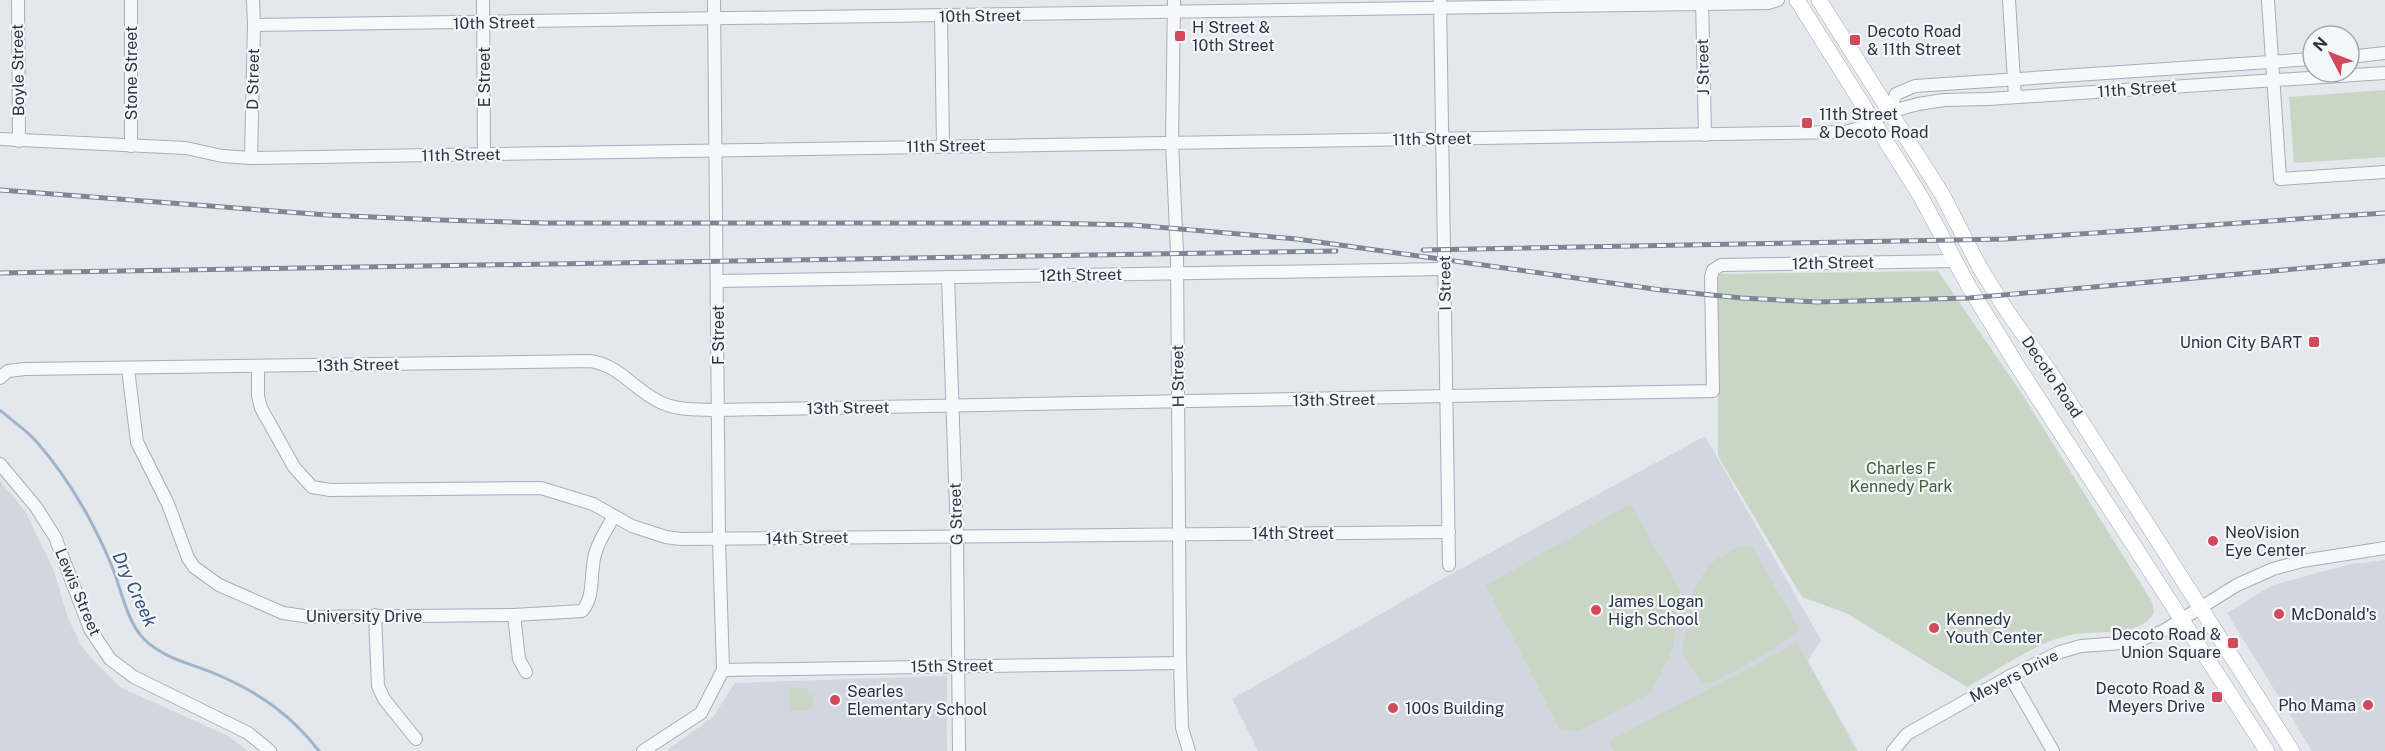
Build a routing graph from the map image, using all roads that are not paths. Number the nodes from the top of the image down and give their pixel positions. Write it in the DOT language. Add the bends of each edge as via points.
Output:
graph roads {
  1 [pos="18,0"];
  2 [pos="131,0"];
  3 [pos="253,0"];
  4 [pos="483,0"];
  5 [pos="714,0"];
  6 [pos="1778,0"];
  7 [pos="1797,0"];
  8 [pos="1819,0"];
  9 [pos="2009,0"];
  10 [pos="2268,0"];
  11 [pos="1702,2"];
  12 [pos="1440,4"];
  13 [pos="1174,6"];
  14 [pos="941,17"];
  15 [pos="714,19"];
  16 [pos="485,23"];
  17 [pos="254,25"];
  18 [pos="2385,53"];
  19 [pos="2361,56"];
  20 [pos="2301,60"];
  21 [pos="2272,62"];
  22 [pos="2385,73"];
  23 [pos="2013,80"];
  24 [pos="2274,80"];
  25 [pos="2015,98"];
  26 [pos="1889,111"];
  27 [pos="1874,121"];
  28 [pos="1705,135"];
  29 [pos="0,139"];
  30 [pos="1442,139"];
  31 [pos="19,141"];
  32 [pos="1172,143"];
  33 [pos="131,146"];
  34 [pos="943,146"];
  35 [pos="716,151"];
  36 [pos="484,155"];
  37 [pos="251,158"];
  38 [pos="2385,172"];
  39 [pos="1955,261"];
  40 [pos="1444,269"];
  41 [pos="1177,274"];
  42 [pos="948,277"];
  43 [pos="718,281"];
  44 [pos="258,367"];
  45 [pos="128,369"];
  46 [pos="0,378"];
  47 [pos="1713,391"];
  48 [pos="1448,398"];
  49 [pos="1178,402"];
  50 [pos="952,407"];
  51 [pos="718,410"];
  52 [pos="0,464"];
  53 [pos="614,516"];
  54 [pos="1449,532"];
  55 [pos="1179,534"];
  56 [pos="957,536"];
  57 [pos="719,540"];
  58 [pos="2385,548"];
  59 [pos="1449,565"];
  60 [pos="2200,608"];
  61 [pos="375,615"];
  62 [pos="514,615"];
  63 [pos="2182,620"];
  64 [pos="1180,663"];
  65 [pos="958,666"];
  66 [pos="723,670"];
  67 [pos="526,672"];
  68 [pos="2010,676"];
  69 [pos="416,739"];
  70 [pos="270,751"];
  71 [pos="642,751"];
  72 [pos="959,751"];
  73 [pos="1189,751"];
  74 [pos="1893,751"];
  75 [pos="2053,751"];
  76 [pos="2266,751"];
  77 [pos="2292,751"];
  1 -- 31 [label="street, Boyle Street"];
  2 -- 33 [label="street, Stone Street"];
  3 -- 17 [label="street, D Street"];
  4 -- 16 [label="street, E Street"];
  5 -- 15 [label="street, F Street"];
  6 -- 11 [label="street, 10th Street"];
  7 -- 27 [label="main road, Decoto Road"];
  8 -- 26 [label="main road, Decoto Road"];
  9 -- 23 [label="street"];
  10 -- 21 [label="street"];
  11 -- 12 [label="street, 10th Street"];
  11 -- 28 [label="street, J Street"];
  12 -- 13 [label="street, 10th Street"];
  12 -- 30 [label="street, I Street"];
  13 -- 14 [label="street, 10th Street"];
  13 -- 32 [label="street, H Street"];
  14 -- 15 [label="street, 10th Street"];
  14 -- 34 [label="street"];
  15 -- 16 [label="street, 10th Street"];
  15 -- 35 [label="street, F Street"];
  16 -- 17 [label="street, 10th Street"];
  16 -- 36 [label="street, E Street"];
  17 -- 37 [label="street, D Street"];
  18 -- 19 [label="street"];
  20 -- 21 [label="street, 11th Street"];
  21 -- 23 [label="street, 11th Street"];
  21 -- 24 [label="street"];
  22 -- 24 [label="street, 11th Street"];
  23 -- 25 [label="street"];
  23 -- 26 [label="street, 11th Street" via="1915,86 1896,94"];
  24 -- 25 [label="street, 11th Street"];
  24 -- 38 [label="street" via="2280,179"];
  25 -- 26 [label="street, 11th Street" via="1944,100"];
  26 -- 27 [label="street, 11th Street"];
  26 -- 60 [label="main road, Decoto Road" via="1942,194 1980,268"];
  27 -- 28 [label="street, 11th Street" via="1845,132"];
  27 -- 39 [label="main road, Decoto Road"];
  28 -- 30 [label="street, 11th Street"];
  29 -- 31 [label="street, 11th Street"];
  30 -- 32 [label="street, 11th Street"];
  30 -- 40 [label="street, I Street"];
  31 -- 33 [label="street, 11th Street"];
  32 -- 34 [label="street, 11th Street"];
  32 -- 41 [label="street, H Street"];
  33 -- 37 [label="street, 11th Street" via="186,148"];
  34 -- 35 [label="street, 11th Street"];
  35 -- 36 [label="street, 11th Street"];
  35 -- 43 [label="street, F Street"];
  36 -- 37 [label="street, 11th Street"];
  39 -- 47 [label="street, 12th Street" via="1721,265 1713,270 1711,278"];
  39 -- 63 [label="main road, Decoto Road" via="2020,370"];
  40 -- 41 [label="street, 12th Street"];
  40 -- 48 [label="street, I Street"];
  41 -- 42 [label="street, 12th Street"];
  41 -- 49 [label="street, H Street"];
  42 -- 43 [label="street, 12th Street"];
  42 -- 50 [label="street, G Street"];
  43 -- 51 [label="street, F Street"];
  44 -- 45 [label="street, 13th Street"];
  44 -- 51 [label="street, 13th Street" via="590,361 611,367 667,405"];
  44 -- 53 [label="street, 14th Street" via="261,408 294,467 312,487 541,488 593,504"];
  45 -- 46 [label="street, 13th Street" via="25,369 8,371"];
  45 -- 61 [label="street, University Drive" via="137,442 194,567 219,585 283,613 311,617"];
  47 -- 48 [label="street, 13th Street"];
  48 -- 49 [label="street, 13th Street"];
  48 -- 54 [label="street, I Street"];
  49 -- 50 [label="street, 13th Street"];
  49 -- 55 [label="street, H Street"];
  50 -- 51 [label="street, 13th Street"];
  50 -- 56 [label="street, G Street"];
  51 -- 57 [label="street, F Street"];
  52 -- 70 [label="street, Lewis Street" via="55,537 90,629 110,659 134,677 248,733"];
  53 -- 57 [label="street, 14th Street" via="666,537"];
  53 -- 62 [label="street, University Drive" via="596,550 590,599 582,611"];
  54 -- 55 [label="street, 14th Street"];
  54 -- 59 [label="street, I Street"];
  55 -- 56 [label="street, 14th Street"];
  55 -- 64 [label="street, H Street"];
  56 -- 57 [label="street, 14th Street"];
  56 -- 65 [label="street, G Street"];
  57 -- 66 [label="street, F Street"];
  58 -- 60 [label="street, Meyers Drive" via="2273,569"];
  60 -- 63 [label="street, Meyers Drive"];
  60 -- 77 [label="main road, Decoto Road"];
  61 -- 62 [label="street, University Drive"];
  61 -- 69 [label="street" via="378,686"];
  62 -- 67 [label="street" via="519,659"];
  63 -- 68 [label="street, Meyers Drive" via="2135,642 2081,646 2060,652"];
  63 -- 76 [label="main road, Decoto Road"];
  64 -- 65 [label="street, 15th Street"];
  64 -- 73 [label="street, H Street" via="1182,728"];
  65 -- 66 [label="street, 15th Street"];
  65 -- 72 [label="street, G Street"];
  66 -- 71 [label="street" via="701,713"];
  68 -- 74 [label="street, Meyers Drive" via="1907,734"];
  68 -- 75 [label="street"];
}
